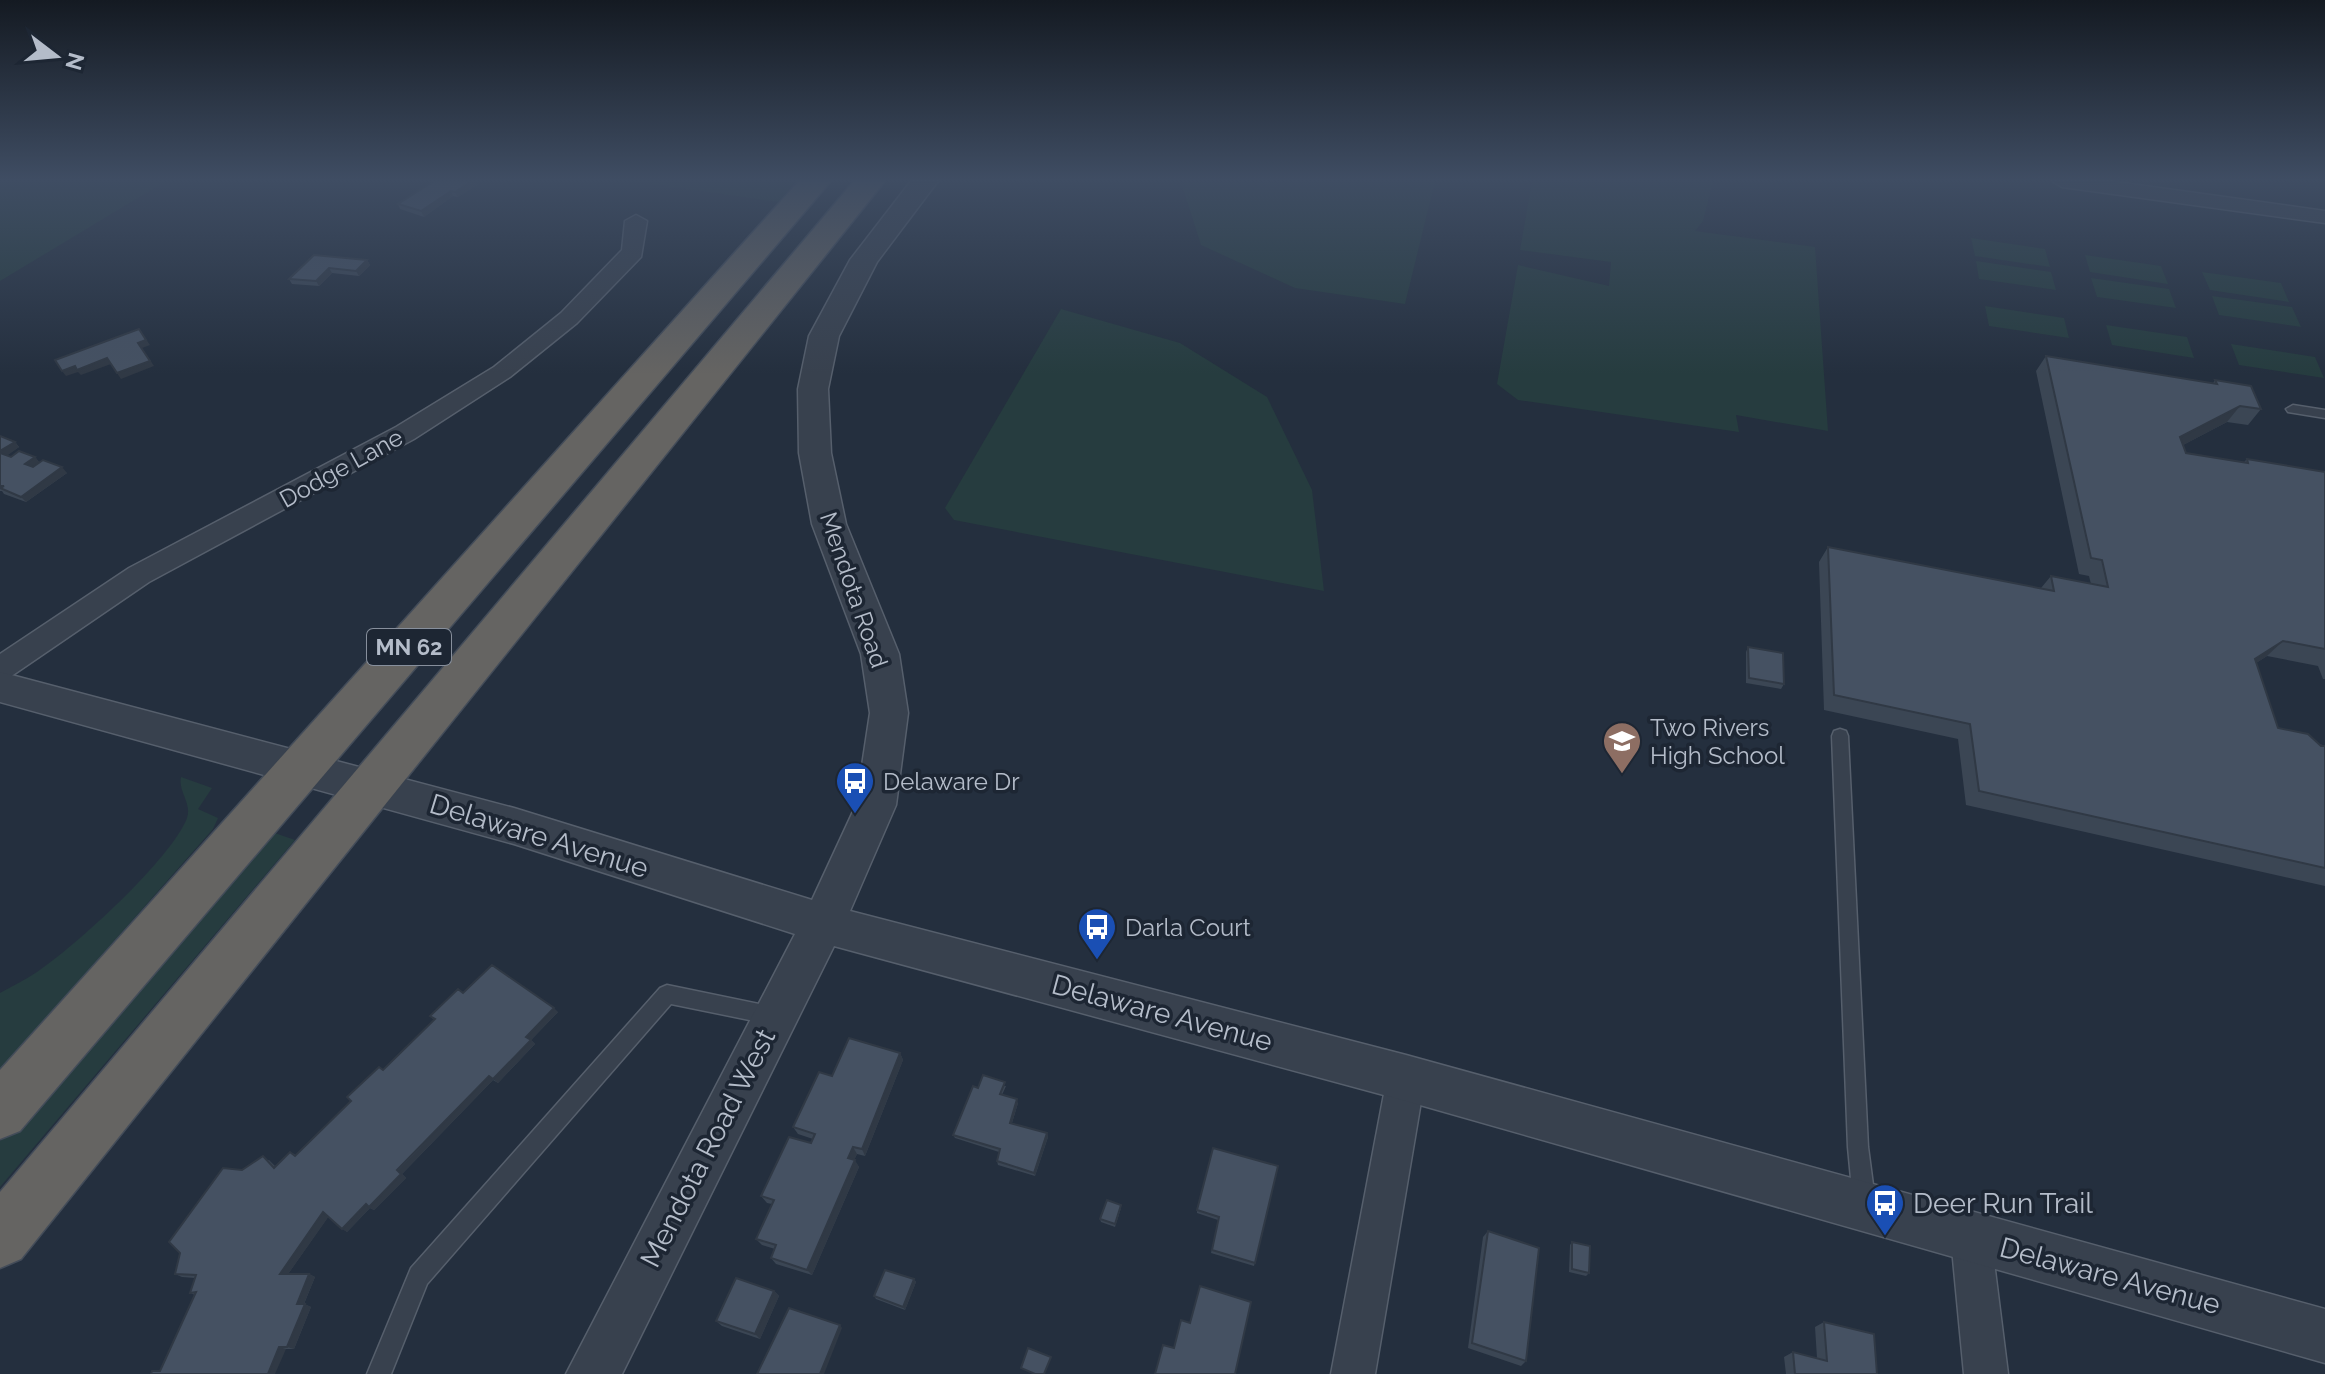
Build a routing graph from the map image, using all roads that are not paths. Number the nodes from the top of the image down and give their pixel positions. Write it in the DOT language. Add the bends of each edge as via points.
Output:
graph roads {
  1 [pos="634,245"];
  2 [pos="760,245"];
  3 [pos="817,245"];
  4 [pos="875,245"];
  5 [pos="2293,409"];
  6 [pos="2325,414"];
  7 [pos="0,669"];
  8 [pos="0,687"];
  9 [pos="1840,736"];
  10 [pos="302,768"];
  11 [pos="372,788"];
  12 [pos="823,923"];
  13 [pos="775,1016"];
  14 [pos="1406,1078"];
  15 [pos="0,1111"];
  16 [pos="1865,1209"];
  17 [pos="0,1238"];
  18 [pos="1971,1238"];
  19 [pos="2325,1336"];
  20 [pos="379,1374"];
  21 [pos="593,1374"];
  22 [pos="1353,1374"];
  23 [pos="1986,1374"];
  1 -- 7 [label="street, Dodge Lane" via="633,252 569,318 502,372 405,433 139,575"];
  2 -- 10 [label="highway, MN 62"];
  3 -- 11 [label="highway, MN 62"];
  4 -- 12 [label="street, Mendota Road" via="824,336 813,389 815,453 829,524 880,654 889,713 876,805"];
  5 -- 6 [label="lane"];
  8 -- 10 [label="street, Delaware Avenue"];
  9 -- 16 [label="lane"];
  10 -- 11 [label="street, Delaware Avenue"];
  10 -- 15 [label="highway, MN 62"];
  11 -- 12 [label="street, Delaware Avenue" via="514,826"];
  11 -- 17 [label="highway, MN 62"];
  12 -- 13 [label="street, Mendota Road West"];
  12 -- 14 [label="street, Delaware Avenue"];
  13 -- 20 [label="lane" via="667,994 419,1276"];
  13 -- 21 [label="street, Mendota Road West"];
  14 -- 16 [label="street, Delaware Avenue"];
  14 -- 22 [label="street"];
  16 -- 18 [label="street, Delaware Avenue"];
  18 -- 19 [label="street, Delaware Avenue"];
  18 -- 23 [label="street"];
}
